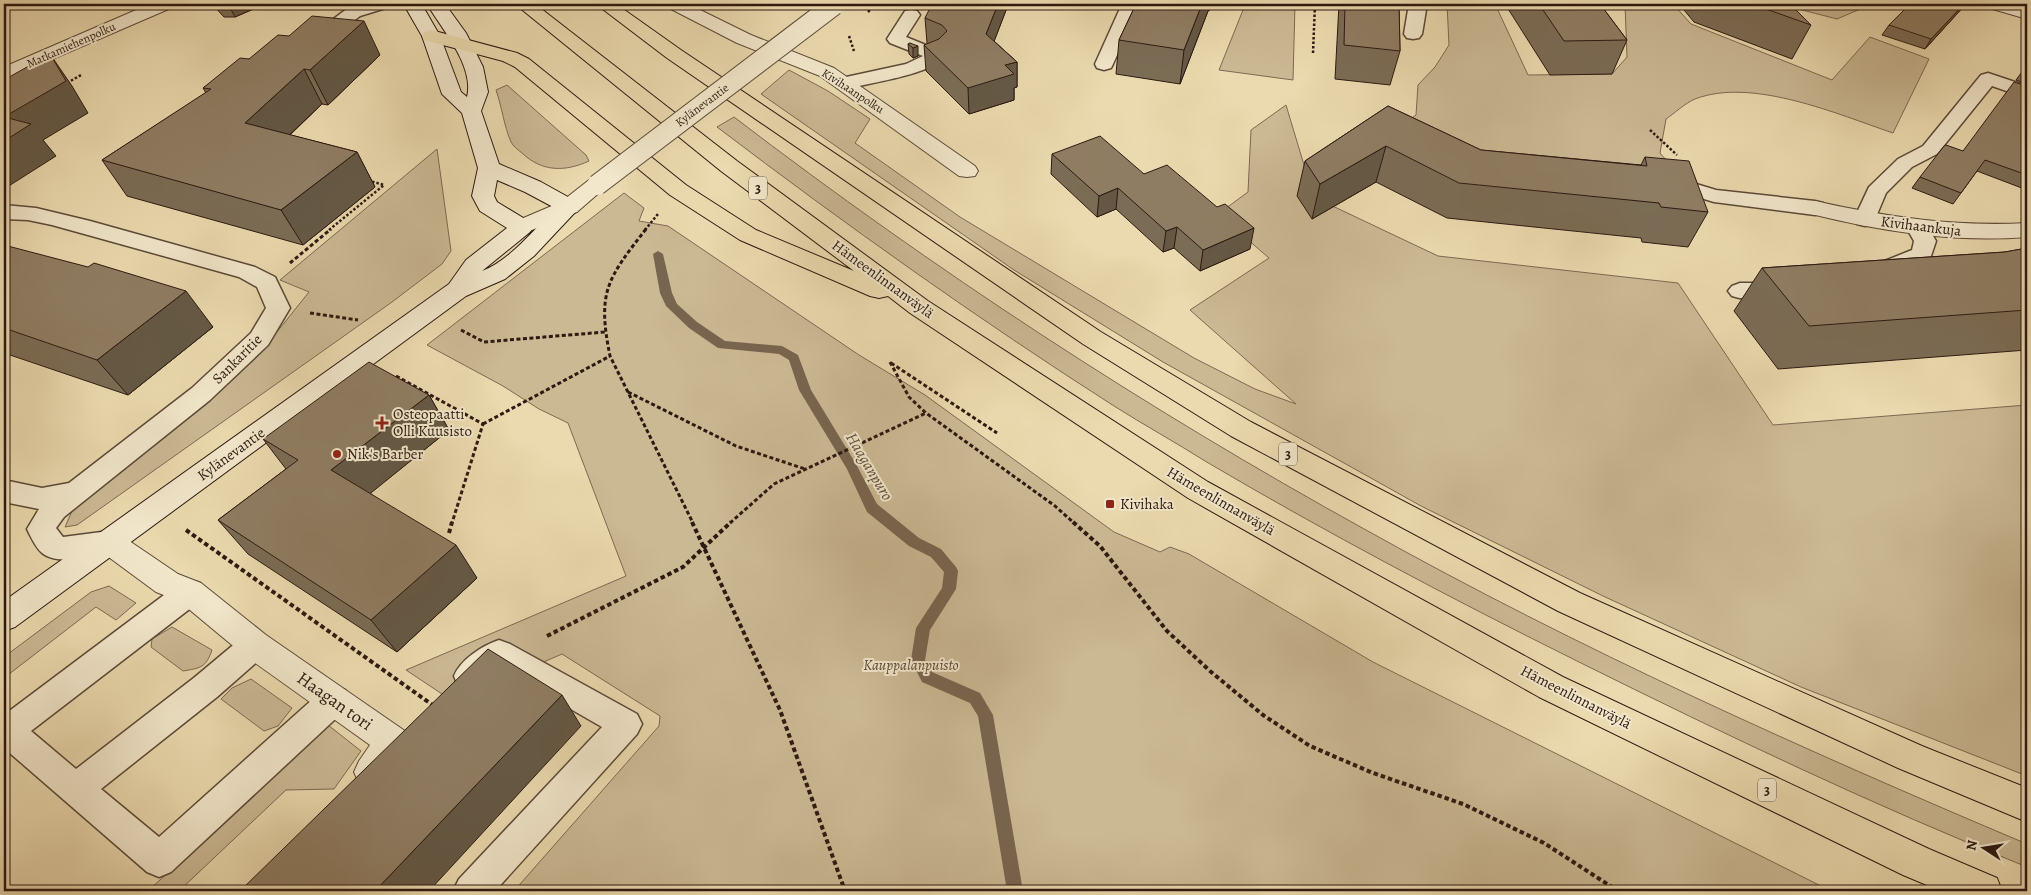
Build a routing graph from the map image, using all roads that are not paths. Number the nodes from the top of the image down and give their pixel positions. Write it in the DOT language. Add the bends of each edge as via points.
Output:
graph roads {
  1 [pos="165,4"];
  2 [pos="380,4"];
  3 [pos="416,4"];
  4 [pos="436,4"];
  5 [pos="524,4"];
  6 [pos="605,4"];
  7 [pos="674,4"];
  8 [pos="834,4"];
  9 [pos="1131,4"];
  10 [pos="1418,4"];
  11 [pos="1995,4"];
  12 [pos="2027,14"];
  13 [pos="911,15"];
  14 [pos="1413,34"];
  15 [pos="431,36"];
  16 [pos="461,43"];
  17 [pos="301,52"];
  18 [pos="1104,64"];
  19 [pos="4,74"];
  20 [pos="844,83"];
  21 [pos="2027,92"];
  22 [pos="471,111"];
  23 [pos="489,168"];
  24 [pos="967,171"];
  25 [pos="1644,183"];
  26 [pos="569,207"];
  27 [pos="1815,208"];
  28 [pos="4,212"];
  29 [pos="1865,219"];
  30 [pos="522,227"];
  31 [pos="1917,227"];
  32 [pos="2027,230"];
  33 [pos="1862,277"];
  34 [pos="1798,289"];
  35 [pos="458,290"];
  36 [pos="1740,291"];
  37 [pos="919,308"];
  38 [pos="4,491"];
  39 [pos="76,492"];
  40 [pos="109,542"];
  41 [pos="190,592"];
  42 [pos="4,618"];
  43 [pos="255,645"];
  44 [pos="447,693"];
  45 [pos="334,700"];
  46 [pos="76,789"];
  47 [pos="351,796"];
  48 [pos="2027,805"];
  49 [pos="471,891"];
  50 [pos="1984,891"];
  1 -- 19 [label="street, Matkamiehenpolku"];
  2 -- 17 [label="lane" via="354,12"];
  3 -- 15 [label="street" via="416,10"];
  4 -- 16 [label="street"];
  5 -- 37 [label="highway, Hämeenlinnanväylä / 3" via="729,166"];
  6 -- 48 [label="highway, 3" via="653,40 1083,332 1241,429 1569,602 1910,757"];
  7 -- 20 [label="street, Kivihaanpolku" via="744,39 805,62"];
  8 -- 26 [label="street, Kylänevantie, bridge"];
  9 -- 18 [label="lane"];
  10 -- 14 [label="lane"];
  11 -- 12 [label="street"];
  13 -- 20 [label="lane" via="896,39 937,56 912,68"];
  15 -- 16 [label="highway"];
  15 -- 22 [label="street" via="452,94"];
  16 -- 22 [label="street" via="473,67 479,90"];
  16 -- 37 [label="highway" via="522,63 678,190 748,235"];
  20 -- 24 [label="street, Kivihaanpolku"];
  21 -- 29 [label="lane" via="1988,79 1930,150 1905,163 1876,191"];
  22 -- 23 [label="street"];
  23 -- 26 [label="street"];
  23 -- 30 [label="street" via="483,196 488,206"];
  25 -- 27 [label="lane" via="1683,186 1714,196"];
  26 -- 30 [label="street, Kylänevantie"];
  26 -- 35 [label="street, Kylänevantie" via="526,251 497,274"];
  27 -- 29 [label="street, Kivihaankuja"];
  28 -- 39 [label="lane, Sankaritie" via="29,213 84,226 246,272 267,282 278,308 260,338 201,394"];
  29 -- 31 [label="street, Kivihaankuja"];
  30 -- 35 [label="street, Kylänevantie" via="474,265"];
  31 -- 32 [label="street, Kivihaankuja" via="1974,232"];
  31 -- 33 [label="lane" via="1925,242 1922,254"];
  34 -- 36 [label="lane"];
  35 -- 40 [label="street, Kylänevantie"];
  37 -- 50 [label="highway, Hämeenlinnanväylä / 3" via="1198,490 1551,686 1916,862"];
  38 -- 39 [label="lane" via="42,499"];
  39 -- 40 [label="lane, Sankaritie" via="54,509 40,529 54,547 60,549"];
  40 -- 41 [label="street, Haagan tori" via="167,583"];
  40 -- 42 [label="street, Kylänevantie"];
  41 -- 43 [label="street, Haagan tori"];
  41 -- 46 [label="lane" via="8,731"];
  43 -- 45 [label="street, Haagan tori"];
  43 -- 46 [label="lane"];
  44 -- 49 [label="lane" via="499,653 626,724"];
  45 -- 46 [label="lane" via="159,860"];
  45 -- 47 [label="street, Haagan tori" via="403,733"];
}
